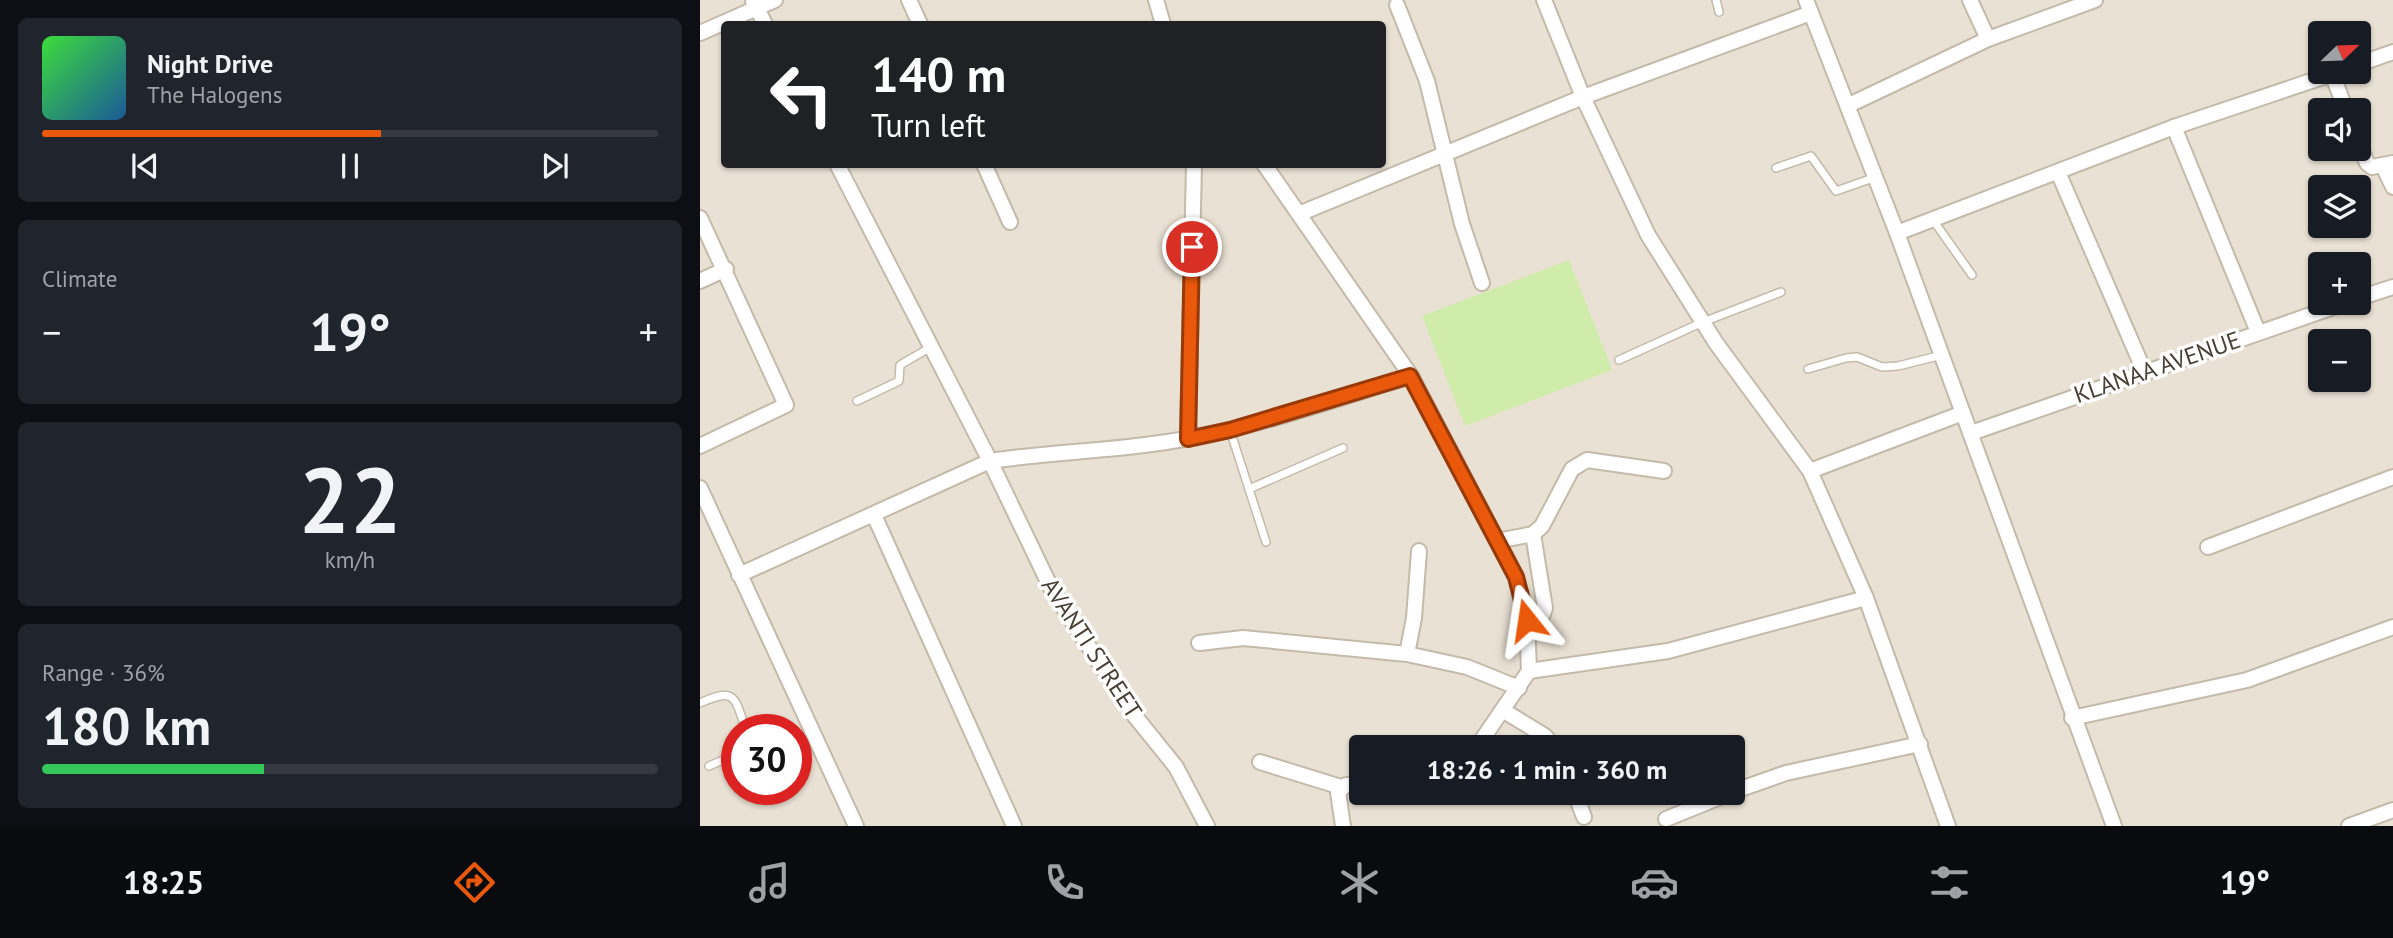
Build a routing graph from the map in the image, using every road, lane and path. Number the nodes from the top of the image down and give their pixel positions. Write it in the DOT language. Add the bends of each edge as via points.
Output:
graph roads {
  1 [pos="775,0"];
  2 [pos="909,0"];
  3 [pos="1156,0"];
  4 [pos="1544,0"];
  5 [pos="1716,0"];
  6 [pos="1970,0"];
  7 [pos="2095,0"];
  8 [pos="754,4"];
  9 [pos="1397,5"];
  10 [pos="1808,6"];
  11 [pos="1719,12"];
  12 [pos="722,21"];
  13 [pos="763,21"];
  14 [pos="919,21"];
  15 [pos="1162,21"];
  16 [pos="721,22"];
  17 [pos="700,33"];
  18 [pos="1989,39"];
  19 [pos="2393,52"];
  20 [pos="2371,60"];
  21 [pos="2308,82"];
  22 [pos="1583,97"];
  23 [pos="1849,105"];
  24 [pos="2174,127"];
  25 [pos="1445,152"];
  26 [pos="2366,161"];
  27 [pos="2388,165"];
  28 [pos="839,168"];
  29 [pos="986,168"];
  30 [pos="1194,168"];
  31 [pos="1267,168"];
  32 [pos="1776,168"];
  33 [pos="2058,173"];
  34 [pos="1876,177"];
  35 [pos="2393,187"];
  36 [pos="1301,213"];
  37 [pos="700,218"];
  38 [pos="1933,220"];
  39 [pos="1010,222"];
  40 [pos="1898,233"];
  41 [pos="726,269"];
  42 [pos="1972,275"];
  43 [pos="700,281"];
  44 [pos="1482,283"];
  45 [pos="2393,286"];
  46 [pos="1781,292"];
  47 [pos="2371,294"];
  48 [pos="2309,315"];
  49 [pos="1703,322"];
  50 [pos="2258,332"];
  51 [pos="930,346"];
  52 [pos="1942,355"];
  53 [pos="1619,359"];
  54 [pos="1808,369"];
  55 [pos="2145,373"];
  56 [pos="1410,376"];
  57 [pos="857,401"];
  58 [pos="1963,413"];
  59 [pos="1230,430"];
  60 [pos="1970,433"];
  61 [pos="1188,439"];
  62 [pos="700,446"];
  63 [pos="1343,448"];
  64 [pos="990,461"];
  65 [pos="1664,471"];
  66 [pos="1810,471"];
  67 [pos="2393,477"];
  68 [pos="700,488"];
  69 [pos="1249,489"];
  70 [pos="874,515"];
  71 [pos="1533,534"];
  72 [pos="1497,541"];
  73 [pos="1266,542"];
  74 [pos="2208,547"];
  75 [pos="1419,551"];
  76 [pos="739,575"];
  77 [pos="1866,598"];
  78 [pos="1527,620"];
  79 [pos="2393,627"];
  80 [pos="1199,643"];
  81 [pos="1407,654"];
  82 [pos="1529,671"];
  83 [pos="1519,688"];
  84 [pos="700,703"];
  85 [pos="1504,711"];
  86 [pos="740,714"];
  87 [pos="2073,718"];
  88 [pos="1486,735"];
  89 [pos="1543,735"];
  90 [pos="1920,744"];
  91 [pos="721,761"];
  92 [pos="1260,762"];
  93 [pos="709,766"];
  94 [pos="1349,786"];
  95 [pos="1341,787"];
  96 [pos="1745,787"];
  97 [pos="1580,805"];
  98 [pos="1700,805"];
  99 [pos="2393,810"];
  100 [pos="1584,817"];
  101 [pos="1666,819"];
  102 [pos="856,826"];
  103 [pos="1014,826"];
  104 [pos="1208,826"];
  105 [pos="1343,826"];
  106 [pos="1948,826"];
  107 [pos="2115,826"];
  108 [pos="2349,826"];
  1 -- 8 [label="street"];
  2 -- 14 [label="street"];
  3 -- 15 [label="street"];
  4 -- 22 [label="street"];
  5 -- 11 [label="lane"];
  6 -- 18 [label="street"];
  7 -- 18 [label="street"];
  8 -- 12 [label="street"];
  8 -- 13 [label="street"];
  9 -- 25 [label="street" via="1427,81"];
  10 -- 22 [label="street"];
  10 -- 23 [label="street"];
  16 -- 17 [label="street"];
  18 -- 23 [label="street"];
  19 -- 20 [label="street"];
  21 -- 24 [label="street"];
  22 -- 25 [label="street"];
  22 -- 49 [label="street" via="1648,235"];
  23 -- 34 [label="street"];
  24 -- 33 [label="street"];
  24 -- 50 [label="street"];
  25 -- 36 [label="street"];
  25 -- 44 [label="street"];
  26 -- 27 [label="street" via="2372,167"];
  27 -- 35 [label="street"];
  28 -- 51 [label="street, AVANTI STREET"];
  29 -- 39 [label="street"];
  30 -- 61 [label="street"];
  31 -- 36 [label="street"];
  32 -- 34 [label="lane" via="1811,156 1836,191"];
  33 -- 38 [label="street"];
  33 -- 55 [label="street"];
  34 -- 40 [label="street"];
  36 -- 56 [label="street"];
  37 -- 41 [label="street"];
  38 -- 40 [label="street"];
  38 -- 42 [label="lane"];
  40 -- 52 [label="street"];
  41 -- 43 [label="street"];
  41 -- 62 [label="street" via="786,405"];
  45 -- 47 [label="street"];
  46 -- 49 [label="lane"];
  48 -- 50 [label="street, KLANAA AVENUE"];
  49 -- 53 [label="lane"];
  49 -- 66 [label="street"];
  50 -- 55 [label="street, KLANAA AVENUE"];
  51 -- 57 [label="lane" via="900,365 899,381 893,386"];
  51 -- 64 [label="street, AVANTI STREET"];
  52 -- 54 [label="lane" via="1882,367 1857,357"];
  52 -- 58 [label="street"];
  55 -- 60 [label="street, KLANAA AVENUE"];
  56 -- 59 [label="street"];
  56 -- 72 [label="street"];
  58 -- 60 [label="street"];
  58 -- 66 [label="street"];
  59 -- 61 [label="street"];
  59 -- 69 [label="lane"];
  60 -- 87 [label="street"];
  61 -- 64 [label="street"];
  63 -- 69 [label="lane"];
  64 -- 70 [label="street"];
  64 -- 104 [label="street, AVANTI STREET" via="1052,590 1129,710 1176,767"];
  65 -- 71 [label="street" via="1587,460 1579,463"];
  66 -- 77 [label="street"];
  67 -- 74 [label="street"];
  68 -- 76 [label="street"];
  69 -- 73 [label="lane"];
  70 -- 76 [label="street"];
  70 -- 103 [label="street"];
  71 -- 72 [label="street"];
  71 -- 78 [label="street" via="1545,608 1543,614"];
  72 -- 78 [label="street" via="1516,577"];
  75 -- 81 [label="street"];
  76 -- 102 [label="street"];
  77 -- 82 [label="street" via="1668,651"];
  77 -- 90 [label="street"];
  78 -- 82 [label="street"];
  79 -- 87 [label="street" via="2247,680"];
  80 -- 81 [label="street" via="1243,638"];
  81 -- 83 [label="street" via="1467,667"];
  82 -- 83 [label="street"];
  83 -- 85 [label="street"];
  84 -- 86 [label="lane" via="729,694"];
  85 -- 88 [label="street"];
  85 -- 89 [label="street"];
  87 -- 107 [label="street"];
  90 -- 96 [label="street" via="1786,773"];
  90 -- 106 [label="street"];
  91 -- 93 [label="lane"];
  92 -- 95 [label="street"];
  94 -- 95 [label="street"];
  95 -- 105 [label="street"];
  97 -- 100 [label="street"];
  98 -- 101 [label="street"];
  99 -- 108 [label="street"];
}
